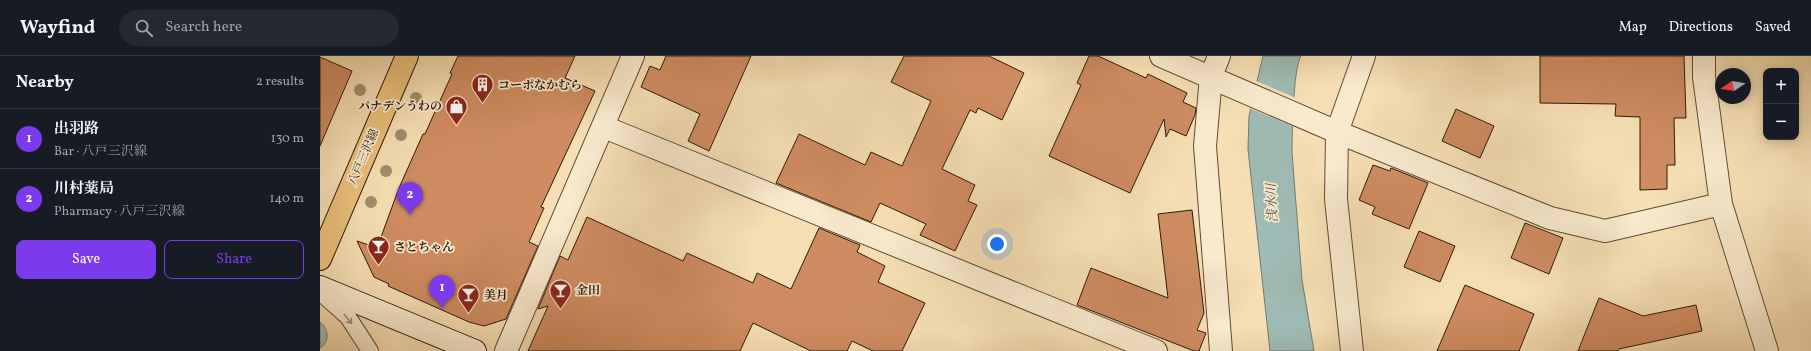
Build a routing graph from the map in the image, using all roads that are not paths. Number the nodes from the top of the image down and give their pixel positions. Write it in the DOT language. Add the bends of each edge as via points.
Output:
graph roads {
  1 [pos="407,56"];
  2 [pos="633,56"];
  3 [pos="1161,56"];
  4 [pos="1219,56"];
  5 [pos="1364,56"];
  6 [pos="1704,56"];
  7 [pos="1211,76"];
  8 [pos="604,127"];
  9 [pos="1330,128"];
  10 [pos="1721,204"];
  11 [pos="320,258"];
  12 [pos="320,287"];
  13 [pos="320,292"];
  14 [pos="370,351"];
  15 [pos="475,351"];
  16 [pos="506,351"];
  17 [pos="1156,351"];
  18 [pos="1221,351"];
  19 [pos="1352,351"];
  20 [pos="1767,351"];
  1 -- 11 [label="main road, 八戸三沢線"];
  2 -- 8 [label="street"];
  3 -- 7 [label="street"];
  4 -- 7 [label="street"];
  5 -- 9 [label="street"];
  6 -- 10 [label="street" via="1704,77"];
  7 -- 9 [label="street"];
  7 -- 18 [label="street" via="1205,146"];
  8 -- 16 [label="street"];
  8 -- 17 [label="street"];
  9 -- 10 [label="street" via="1550,218 1605,231"];
  9 -- 19 [label="street"];
  10 -- 20 [label="street"];
  12 -- 15 [label="street"];
  13 -- 14 [label="lane, one-way" via="348,317"];
}
